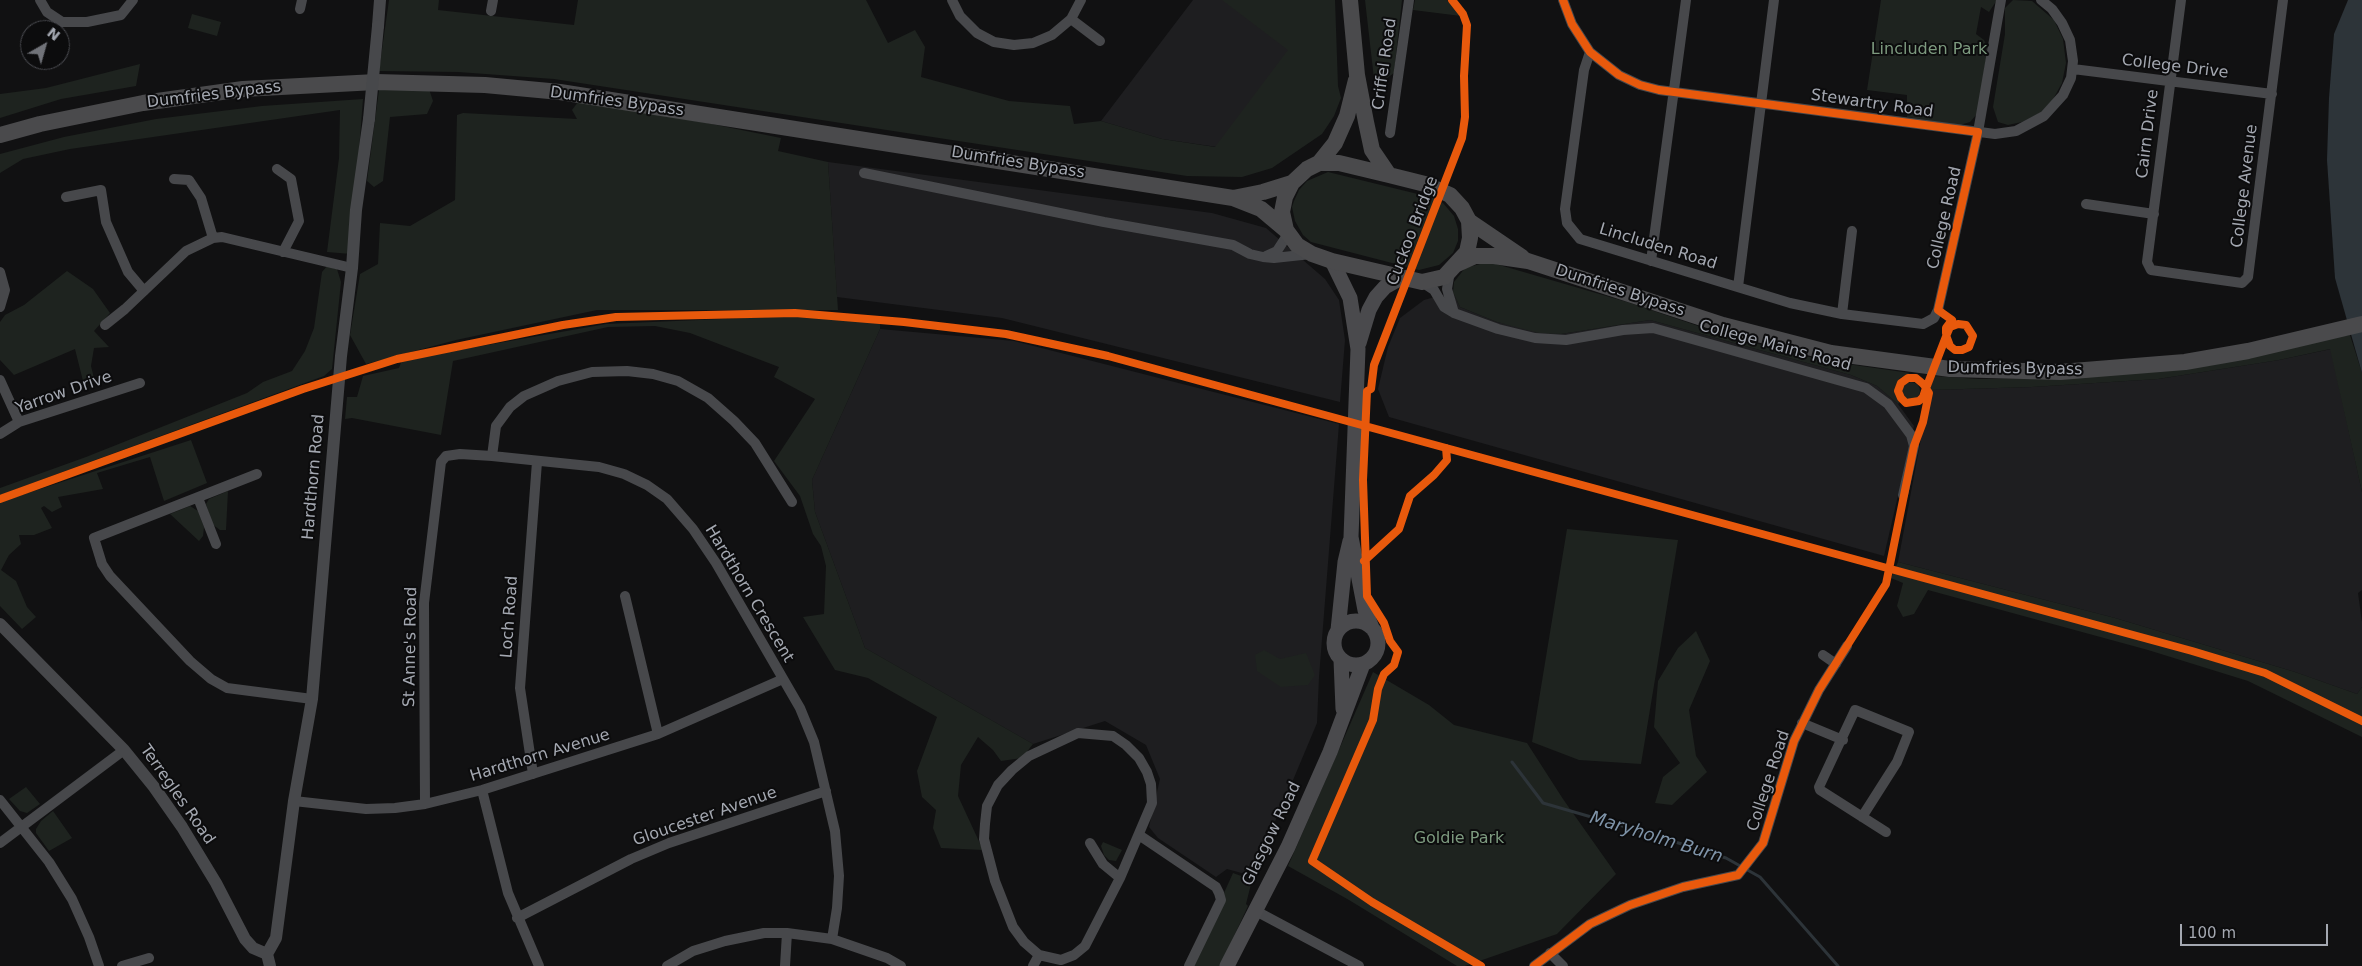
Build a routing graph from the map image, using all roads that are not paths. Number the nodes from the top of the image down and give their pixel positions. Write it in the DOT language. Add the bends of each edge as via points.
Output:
graph roads {
  1 [pos="40,0"];
  2 [pos="133,0"];
  3 [pos="380,0"];
  4 [pos="952,0"];
  5 [pos="1081,0"];
  6 [pos="1350,0"];
  7 [pos="1409,0"];
  8 [pos="1563,0"];
  9 [pos="1686,0"];
  10 [pos="1774,0"];
  11 [pos="2001,0"];
  12 [pos="2041,0"];
  13 [pos="2181,0"];
  14 [pos="2283,0"];
  15 [pos="1070,19"];
  16 [pos="1100,41"];
  17 [pos="1590,52"];
  18 [pos="2073,69"];
  19 [pos="1357,75"];
  20 [pos="2170,82"];
  21 [pos="1673,92"];
  22 [pos="2272,94"];
  23 [pos="1761,102"];
  24 [pos="1390,132"];
  25 [pos="1978,132"];
  26 [pos="0,135"];
  27 [pos="1319,163"];
  28 [pos="277,169"];
  29 [pos="864,173"];
  30 [pos="1389,175"];
  31 [pos="174,179"];
  32 [pos="1292,183"];
  33 [pos="66,197"];
  34 [pos="1233,198"];
  35 [pos="2086,204"];
  36 [pos="2154,214"];
  37 [pos="1469,221"];
  38 [pos="1852,231"];
  39 [pos="1287,232"];
  40 [pos="213,238"];
  41 [pos="283,252"];
  42 [pos="1312,254"];
  43 [pos="1263,257"];
  44 [pos="1332,261"];
  45 [pos="1528,261"];
  46 [pos="1651,261"];
  47 [pos="352,268"];
  48 [pos="1453,268"];
  49 [pos="2151,270"];
  50 [pos="0,272"];
  51 [pos="1401,278"];
  52 [pos="1422,282"];
  53 [pos="1738,287"];
  54 [pos="144,291"];
  55 [pos="0,307"];
  56 [pos="1938,310"];
  57 [pos="1454,314"];
  58 [pos="1842,314"];
  59 [pos="2362,324"];
  60 [pos="105,325"];
  61 [pos="1358,349"];
  62 [pos="0,380"];
  63 [pos="140,383"];
  64 [pos="19,422"];
  65 [pos="0,434"];
  66 [pos="492,456"];
  67 [pos="441,462"];
  68 [pos="538,462"];
  69 [pos="258,474"];
  70 [pos="1903,495"];
  71 [pos="198,498"];
  72 [pos="792,502"];
  73 [pos="1351,537"];
  74 [pos="216,544"];
  75 [pos="625,596"];
  76 [pos="0,624"];
  77 [pos="1372,628"];
  78 [pos="1338,630"];
  79 [pos="1847,646"];
  80 [pos="1823,655"];
  81 [pos="1341,660"];
  82 [pos="1363,664"];
  83 [pos="1836,664"];
  84 [pos="783,679"];
  85 [pos="312,700"];
  86 [pos="1343,715"];
  87 [pos="1802,724"];
  88 [pos="658,734"];
  89 [pos="1843,740"];
  90 [pos="124,750"];
  91 [pos="533,774"];
  92 [pos="482,790"];
  93 [pos="826,791"];
  94 [pos="0,800"];
  95 [pos="294,800"];
  96 [pos="425,804"];
  97 [pos="1862,817"];
  98 [pos="22,827"];
  99 [pos="1886,832"];
  100 [pos="1139,835"];
  101 [pos="0,843"];
  102 [pos="1090,844"];
  103 [pos="1120,878"];
  104 [pos="1254,910"];
  105 [pos="517,918"];
  106 [pos="787,933"];
  107 [pos="832,939"];
  108 [pos="1550,954"];
  109 [pos="1038,955"];
  110 [pos="149,958"];
  111 [pos="268,960"];
  112 [pos="1347,963"];
  113 [pos="99,966"];
  114 [pos="122,966"];
  115 [pos="539,966"];
  116 [pos="667,966"];
  117 [pos="785,966"];
  118 [pos="901,966"];
  119 [pos="1033,966"];
  120 [pos="1189,966"];
  121 [pos="1227,966"];
  122 [pos="1359,966"];
  123 [pos="1534,966"];
  124 [pos="1563,966"];
  1 -- 2 [label="street" via="47,12 62,22 88,22 121,15"];
  3 -- 47 [label="street, Hardthorn Road, bridge"];
  4 -- 15 [label="street" via="969,27 985,38 1004,44 1043,40"];
  5 -- 15 [label="street"];
  6 -- 19 [label="highway"];
  7 -- 24 [label="street, Criffel Road"];
  8 -- 17 [label="street" via="1572,24"];
  9 -- 21 [label="street"];
  10 -- 23 [label="street"];
  11 -- 25 [label="street, College Road"];
  12 -- 18 [label="street" via="2062,23 2070,40"];
  13 -- 20 [label="street, Cairn Drive"];
  14 -- 22 [label="street, College Avenue"];
  15 -- 16 [label="street"];
  17 -- 21 [label="street" via="1629,80"];
  17 -- 46 [label="street, Lincluden Road" via="1584,70 1566,209 1567,223 1580,239"];
  18 -- 20 [label="street, College Drive"];
  18 -- 25 [label="street" via="2063,95 2035,122 2006,133"];
  19 -- 27 [label="highway" via="1347,116 1335,143"];
  19 -- 30 [label="highway" via="1372,150"];
  20 -- 22 [label="street, College Drive"];
  20 -- 36 [label="street, Cairn Drive"];
  21 -- 23 [label="street, Stewartry Road"];
  21 -- 46 [label="street"];
  22 -- 49 [label="street, College Avenue" via="2248,277 2242,283"];
  23 -- 25 [label="street, Stewartry Road"];
  23 -- 53 [label="street"];
  25 -- 56 [label="street, College Road"];
  26 -- 34 [label="highway, Dumfries Bypass" via="143,103 243,90 362,83 447,83 560,92"];
  27 -- 30 [label="highway" via="1339,163"];
  27 -- 32 [label="highway" via="1307,168"];
  28 -- 41 [label="street" via="291,179 299,221"];
  29 -- 43 [label="street" via="1216,241"];
  30 -- 37 [label="highway" via="1426,184 1450,195"];
  31 -- 40 [label="street" via="189,180 197,192 207,213"];
  32 -- 34 [label="highway, Dumfries Bypass"];
  32 -- 39 [label="highway" via="1282,212"];
  33 -- 54 [label="street" via="101,190 106,222 128,272"];
  34 -- 39 [label="highway, Dumfries Bypass" via="1261,209"];
  35 -- 36 [label="street"];
  36 -- 49 [label="street, Cairn Drive" via="2147,262"];
  37 -- 45 [label="highway, Dumfries Bypass"];
  37 -- 48 [label="highway" via="1467,252"];
  38 -- 58 [label="street"];
  39 -- 42 [label="highway, Dumfries Bypass" via="1297,245"];
  39 -- 43 [label="street" via="1278,251"];
  40 -- 41 [label="street" via="222,237"];
  40 -- 54 [label="street" via="186,251"];
  41 -- 47 [label="street"];
  42 -- 43 [label="street"];
  42 -- 44 [label="highway, Dumfries Bypass"];
  44 -- 51 [label="highway, Dumfries Bypass"];
  44 -- 61 [label="main road" via="1350,298"];
  45 -- 48 [label="highway, Dumfries Bypass" via="1475,256"];
  45 -- 59 [label="highway, Dumfries Bypass" via="1732,327 1831,353 1950,369 2060,372 2185,362"];
  46 -- 53 [label="street, Lincluden Road"];
  47 -- 85 [label="street, Hardthorn Road" via="338,388"];
  48 -- 52 [label="highway, Dumfries Bypass" via="1444,277"];
  48 -- 57 [label="street" via="1447,289"];
  50 -- 55 [label="street" via="5,290"];
  51 -- 52 [label="highway, Dumfries Bypass"];
  51 -- 61 [label="main road" via="1385,287 1376,297"];
  52 -- 57 [label="street, College Mains Road" via="1434,290 1444,307"];
  53 -- 58 [label="street, Lincluden Road"];
  54 -- 60 [label="street"];
  56 -- 58 [label="street, Lincluden Road" via="1934,318 1923,324"];
  57 -- 70 [label="street, College Mains Road" via="1498,329 1551,340 1653,328 1866,388 1888,404 1906,425 1914,446"];
  61 -- 73 [label="main road"];
  62 -- 64 [label="street"];
  63 -- 64 [label="street, Yarrow Drive"];
  64 -- 65 [label="street, Yarrow Drive"];
  66 -- 67 [label="street, Hardthorn Crescent" via="460,454 446,456"];
  66 -- 68 [label="street, Hardthorn Crescent"];
  66 -- 72 [label="street" via="496,426 524,396 558,381 592,372 654,374 678,381 708,398 734,420 755,443"];
  67 -- 96 [label="street, St Anne's Road" via="424,603"];
  68 -- 84 [label="street, Hardthorn Crescent" via="624,474 667,499 716,563"];
  68 -- 91 [label="street, Loch Road" via="520,688"];
  69 -- 71 [label="street"];
  71 -- 74 [label="street"];
  71 -- 85 [label="street" via="94,538 102,564 159,629 211,679 227,688"];
  73 -- 77 [label="main road" via="1365,610"];
  73 -- 78 [label="main road"];
  75 -- 88 [label="street"];
  76 -- 90 [label="street, Terregles Road"];
  77 -- 78 [label="main road" via="1358,621 1343,624"];
  77 -- 82 [label="main road" via="1378,646 1373,657"];
  78 -- 81 [label="main road" via="1334,646"];
  79 -- 83 [label="street, College Road"];
  80 -- 83 [label="street"];
  81 -- 82 [label="main road" via="1352,665"];
  81 -- 86 [label="main road, Glasgow Road"];
  82 -- 86 [label="main road, Glasgow Road"];
  83 -- 87 [label="street, College Road"];
  84 -- 88 [label="street, Hardthorn Avenue"];
  84 -- 93 [label="street, Hardthorn Crescent" via="814,742"];
  85 -- 95 [label="street, Hardthorn Road"];
  86 -- 104 [label="main road, Glasgow Road" via="1288,848"];
  87 -- 89 [label="street"];
  87 -- 108 [label="street, College Road" via="1763,843 1738,875 1683,887 1630,905 1590,924"];
  88 -- 91 [label="street, Hardthorn Avenue"];
  89 -- 97 [label="street" via="1819,787"];
  89 -- 97 [label="street" via="1855,710 1909,732 1897,762"];
  90 -- 98 [label="street"];
  90 -- 111 [label="street, Terregles Road" via="182,827 245,939"];
  91 -- 92 [label="street, Hardthorn Avenue"];
  92 -- 96 [label="street, Hardthorn Avenue"];
  92 -- 105 [label="street"];
  93 -- 105 [label="street, Gloucester Avenue" via="669,843"];
  93 -- 107 [label="street, Hardthorn Crescent" via="839,876"];
  94 -- 98 [label="street"];
  95 -- 96 [label="street, Hardthorn Avenue" via="366,809"];
  95 -- 111 [label="street, Hardthorn Road" via="276,938"];
  97 -- 99 [label="street"];
  98 -- 101 [label="street"];
  98 -- 113 [label="street" via="72,899"];
  100 -- 103 [label="street"];
  100 -- 109 [label="street" via="1152,803 1151,784 1139,758 1113,736 1078,733 1029,756 998,785 987,806 984,839 995,881 1013,927"];
  100 -- 120 [label="street" via="1216,887 1219,893 1221,900"];
  102 -- 103 [label="street" via="1103,864"];
  103 -- 109 [label="street" via="1085,946 1074,956 1061,960"];
  104 -- 112 [label="street"];
  104 -- 121 [label="main road, Glasgow Road"];
  105 -- 115 [label="street"];
  106 -- 107 [label="street"];
  106 -- 116 [label="street" via="764,933 725,940 693,951"];
  106 -- 117 [label="street"];
  107 -- 118 [label="street"];
  108 -- 123 [label="street, College Road"];
  108 -- 124 [label="street"];
  109 -- 119 [label="street"];
  110 -- 114 [label="street"];
  112 -- 122 [label="street"];
}
